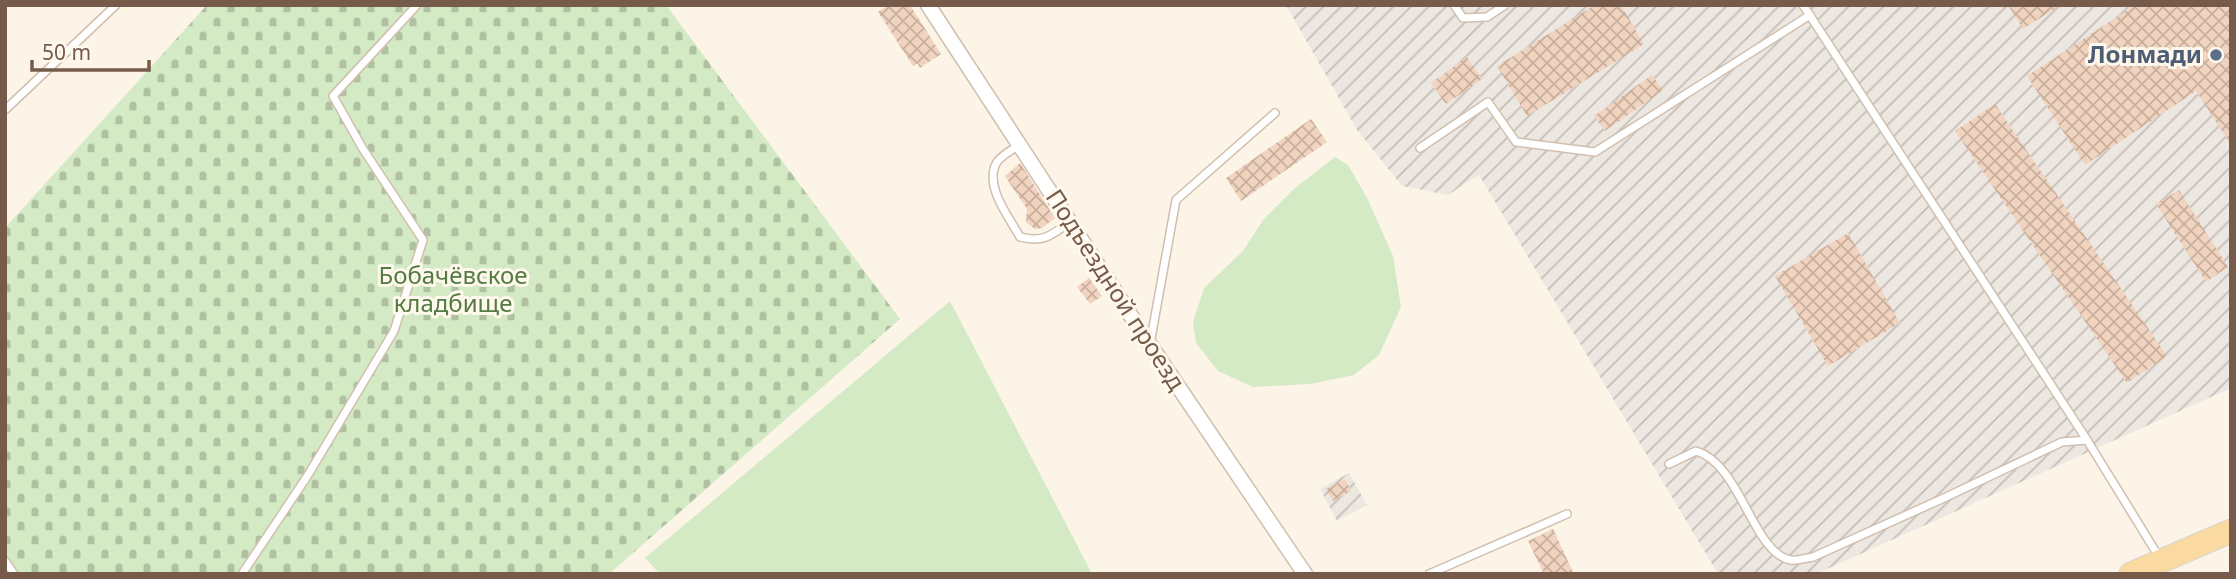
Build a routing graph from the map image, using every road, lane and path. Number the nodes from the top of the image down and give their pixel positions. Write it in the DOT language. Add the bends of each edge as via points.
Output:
graph roads {
  1 [pos="116,5"];
  2 [pos="417,5"];
  3 [pos="928,5"];
  4 [pos="1454,5"];
  5 [pos="1505,5"];
  6 [pos="1803,5"];
  7 [pos="1810,15"];
  8 [pos="5,110"];
  9 [pos="1275,113"];
  10 [pos="1019,145"];
  11 [pos="1420,148"];
  12 [pos="1071,221"];
  13 [pos="1150,345"];
  14 [pos="2087,440"];
  15 [pos="1668,464"];
  16 [pos="1567,514"];
  17 [pos="2231,531"];
  18 [pos="5,561"];
  19 [pos="2161,561"];
  20 [pos="14,574"];
  21 [pos="242,574"];
  22 [pos="1305,574"];
  23 [pos="1429,574"];
  24 [pos="2131,574"];
  1 -- 8 [label="lane"];
  2 -- 21 [label="lane" via="333,96 423,240 394,331"];
  3 -- 10 [label="street, Подъездной проезд"];
  4 -- 5 [label="lane" via="1463,18 1486,17"];
  6 -- 7 [label="lane"];
  7 -- 11 [label="lane" via="1595,152 1516,142 1488,102"];
  7 -- 14 [label="lane"];
  9 -- 13 [label="lane" via="1177,200"];
  10 -- 12 [label="street, Подъездной проезд"];
  10 -- 12 [label="lane" via="998,159 992,173 994,189 1020,237 1047,238"];
  12 -- 13 [label="street, Подъездной проезд"];
  13 -- 22 [label="street, Подъездной проезд"];
  14 -- 15 [label="lane" via="2062,442 1813,557 1792,560 1774,553 1721,466 1707,454 1696,451"];
  14 -- 19 [label="lane"];
  16 -- 23 [label="lane"];
  17 -- 19 [label="main road"];
  18 -- 20 [label="lane"];
  19 -- 24 [label="main road"];
}
